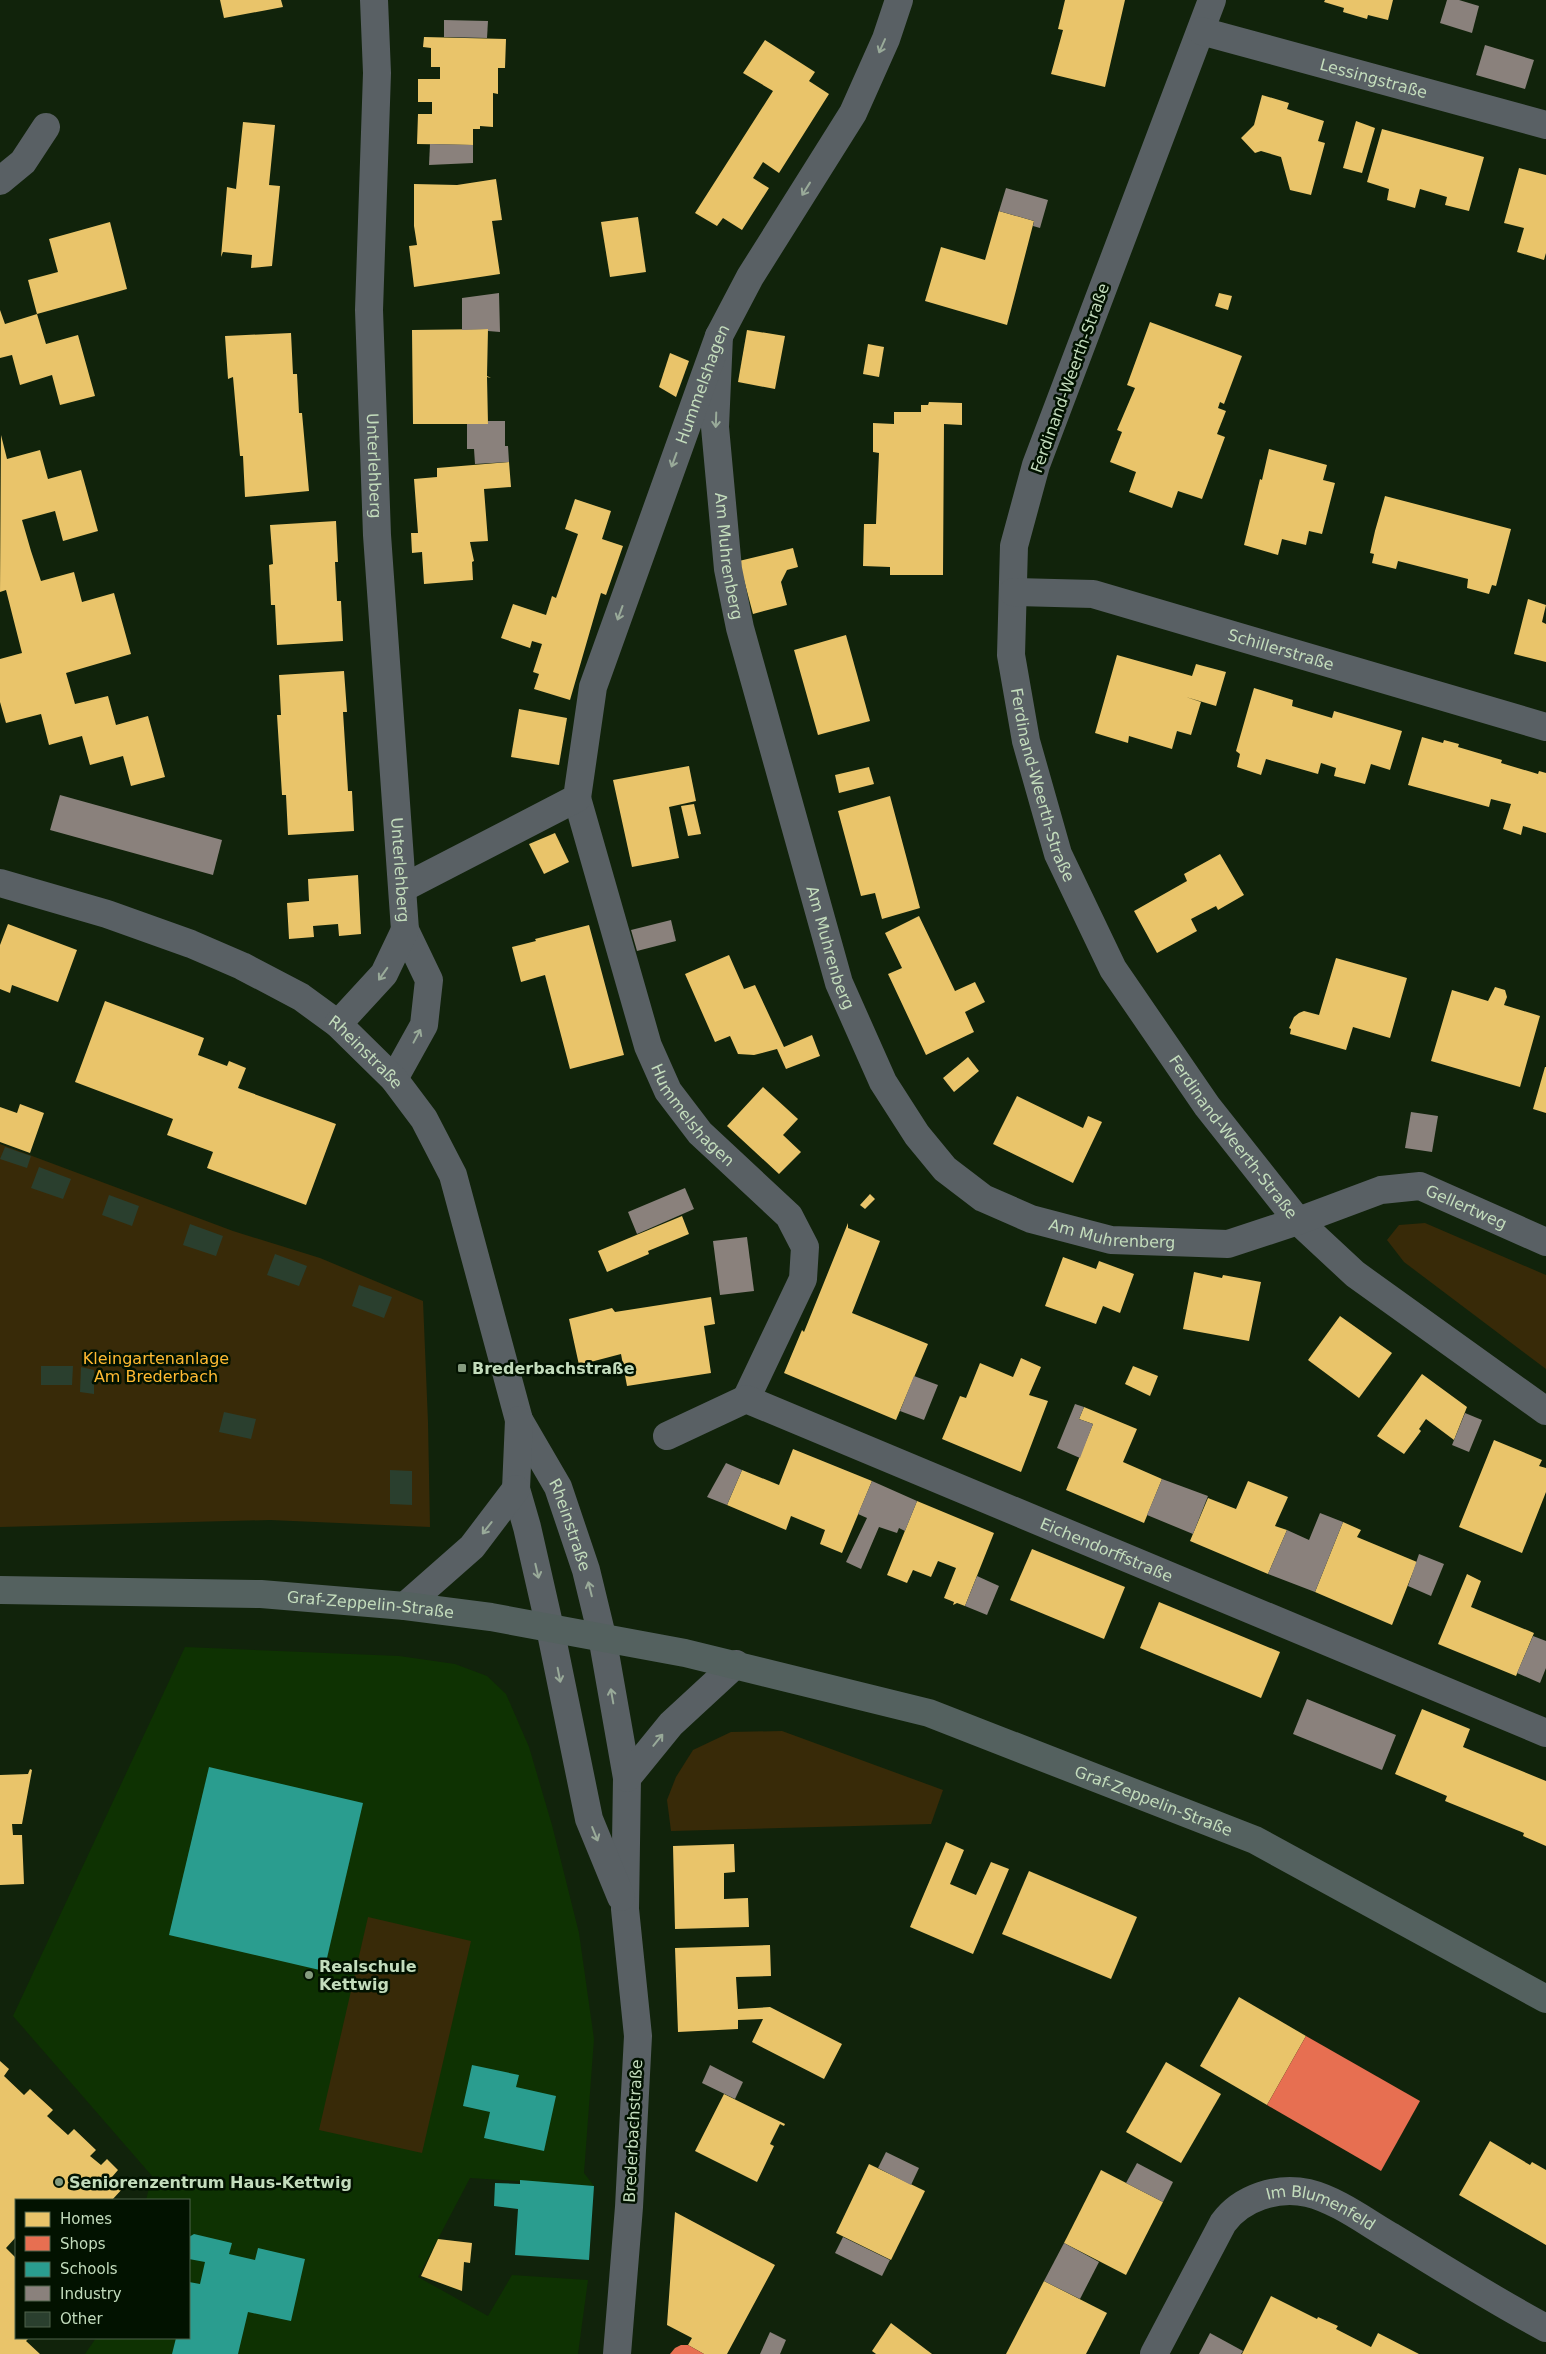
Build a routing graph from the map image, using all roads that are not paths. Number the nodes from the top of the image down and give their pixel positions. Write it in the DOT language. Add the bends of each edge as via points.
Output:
graph roads {
  1 [pos="374,0"];
  2 [pos="899,0"];
  3 [pos="1212,0"];
  4 [pos="1201,31"];
  5 [pos="1546,125"];
  6 [pos="46,127"];
  7 [pos="0,181"];
  8 [pos="719,336"];
  9 [pos="1014,592"];
  10 [pos="1546,727"];
  11 [pos="577,798"];
  12 [pos="0,883"];
  13 [pos="404,888"];
  14 [pos="405,930"];
  15 [pos="338,1024"];
  16 [pos="394,1079"];
  17 [pos="1298,1222"];
  18 [pos="1546,1242"];
  19 [pos="746,1400"];
  20 [pos="1546,1411"];
  21 [pos="519,1420"];
  22 [pos="667,1436"];
  23 [pos="516,1490"];
  24 [pos="0,1590"];
  25 [pos="405,1606"];
  26 [pos="550,1628"];
  27 [pos="602,1636"];
  28 [pos="736,1664"];
  29 [pos="1546,1733"];
  30 [pos="628,1778"];
  31 [pos="626,1909"];
  32 [pos="1546,1999"];
  33 [pos="1546,2328"];
  34 [pos="616,2354"];
  35 [pos="1154,2354"];
  1 -- 13 [label="street, Unterlehberg" via="377,73 370,320 377,535"];
  2 -- 8 [label="street, Hummelshagen, one-way" via="853,113 750,277"];
  3 -- 4 [label="street, Ferdinand-Weerth-Straße"];
  4 -- 5 [label="street, Lessingstraße"];
  4 -- 9 [label="street, Ferdinand-Weerth-Straße" via="1036,464 1014,546"];
  6 -- 7 [label="street" via="23,162"];
  8 -- 11 [label="street, Hummelshagen, one-way" via="593,687"];
  8 -- 17 [label="street, Am Muhrenberg, one-way" via="715,427 728,568 740,628 838,983 883,1082 916,1135 945,1169 983,1198 1031,1219 1111,1240 1228,1244"];
  9 -- 10 [label="street, Schillerstraße" via="1093,594"];
  9 -- 17 [label="street, Ferdinand-Weerth-Straße" via="1011,656 1026,741 1058,854 1113,969 1207,1106"];
  11 -- 13 [label="street"];
  11 -- 19 [label="street, Hummelshagen" via="648,1046 668,1091 700,1133 789,1216 805,1247 802,1279"];
  12 -- 15 [label="street, Rheinstraße" via="107,914 191,944 301,997"];
  13 -- 14 [label="street, Unterlehberg"];
  14 -- 15 [label="street, Unterlehberg, one-way" via="384,974"];
  16 -- 14 [label="street, Unterlehberg, one-way" via="424,1025 429,980"];
  15 -- 16 [label="street, Rheinstraße"];
  16 -- 21 [label="street, Rheinstraße" via="424,1118 453,1175"];
  17 -- 18 [label="street, Gellertweg" via="1381,1190 1420,1186"];
  17 -- 20 [label="street, Ferdinand-Weerth-Straße" via="1355,1274"];
  19 -- 22 [label="street"];
  19 -- 29 [label="street, Eichendorffstraße"];
  21 -- 23 [label="street, Rheinstraße"];
  27 -- 21 [label="street, Rheinstraße, one-way" via="586,1570 558,1487"];
  23 -- 25 [label="street, one-way" via="472,1547"];
  23 -- 26 [label="street, Rheinstraße, one-way"];
  24 -- 25 [label="main road, Graf-Zeppelin-Straße" via="261,1594"];
  25 -- 26 [label="main road, Graf-Zeppelin-Straße"];
  26 -- 27 [label="main road, Graf-Zeppelin-Straße"];
  26 -- 31 [label="street, Brederbachstraße, one-way" via="590,1819"];
  27 -- 28 [label="main road, Graf-Zeppelin-Straße"];
  30 -- 27 [label="street, Brederbachstraße, one-way"];
  30 -- 28 [label="street, one-way" via="671,1724"];
  28 -- 32 [label="main road, Graf-Zeppelin-Straße" via="929,1713 1255,1840"];
  30 -- 31 [label="street, Brederbachstraße"];
  31 -- 34 [label="street, Brederbachstraße" via="638,2036 629,2207"];
  33 -- 35 [label="street, Im Blumenfeld" via="1320,2197 1307,2192 1286,2191 1261,2196 1231,2212"];
}
